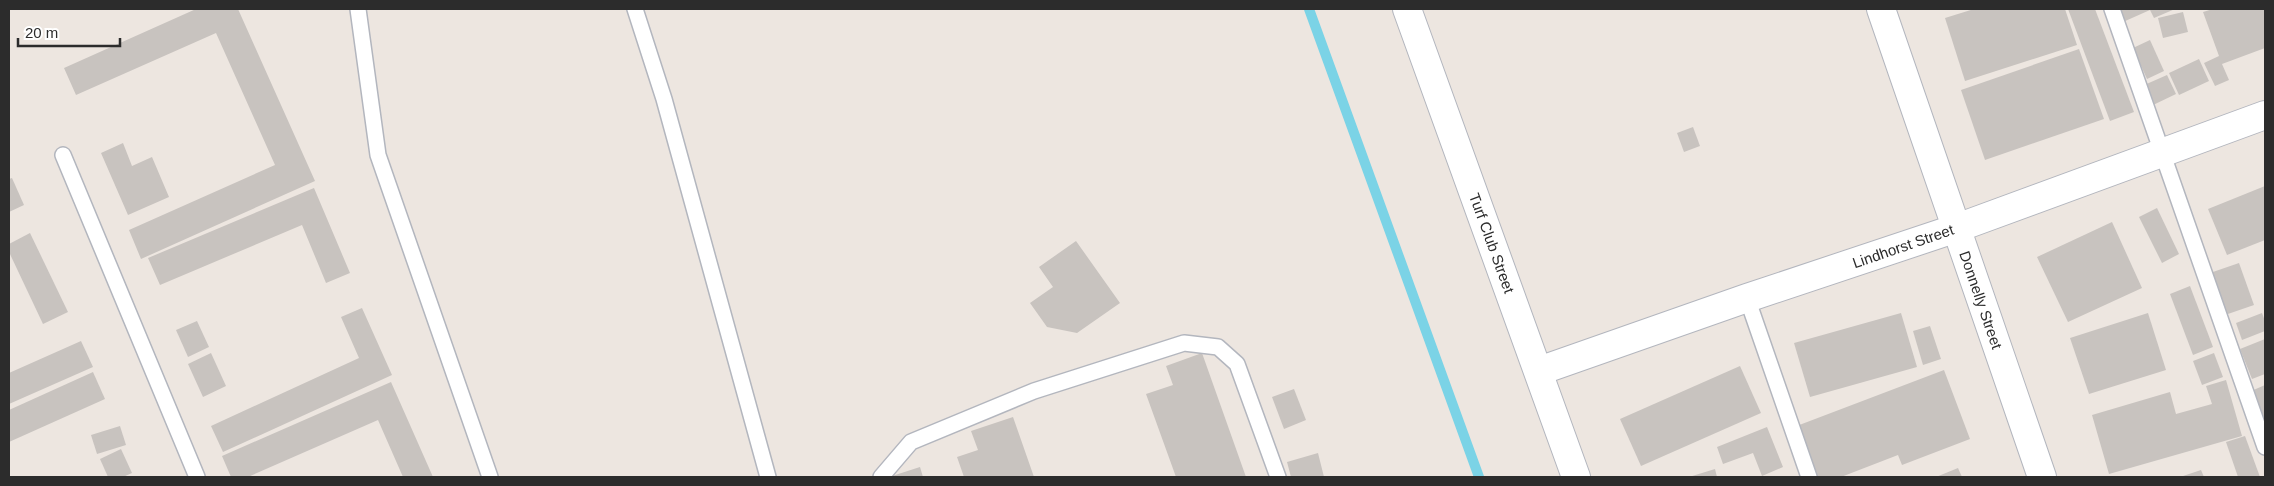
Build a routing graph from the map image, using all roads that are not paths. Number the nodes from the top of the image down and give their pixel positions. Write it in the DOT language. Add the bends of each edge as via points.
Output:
graph roads {
  1 [pos="358,9"];
  2 [pos="635,9"];
  3 [pos="1407,9"];
  4 [pos="1881,9"];
  5 [pos="2112,9"];
  6 [pos="2265,114"];
  7 [pos="2162,153"];
  8 [pos="63,154"];
  9 [pos="1957,228"];
  10 [pos="1746,298"];
  11 [pos="1539,371"];
  12 [pos="2265,447"];
  13 [pos="197,477"];
  14 [pos="490,477"];
  15 [pos="768,477"];
  16 [pos="881,477"];
  17 [pos="1278,477"];
  18 [pos="1576,477"];
  19 [pos="1809,477"];
  20 [pos="2042,477"];
  1 -- 14 [label="lane" via="378,155"];
  2 -- 15 [label="lane" via="664,99"];
  3 -- 11 [label="street, Turf Club Street"];
  4 -- 9 [label="street, Donnelly Street"];
  5 -- 7 [label="lane"];
  6 -- 7 [label="street, Lindhorst Street"];
  7 -- 9 [label="street, Lindhorst Street"];
  7 -- 12 [label="lane"];
  8 -- 13 [label="lane"];
  9 -- 10 [label="street, Lindhorst Street"];
  9 -- 20 [label="street, Donnelly Street"];
  10 -- 11 [label="street, Lindhorst Street"];
  10 -- 19 [label="lane"];
  11 -- 18 [label="street, Turf Club Street"];
  16 -- 17 [label="lane" via="911,442 1034,391 1184,343 1218,346 1237,364"];
}
